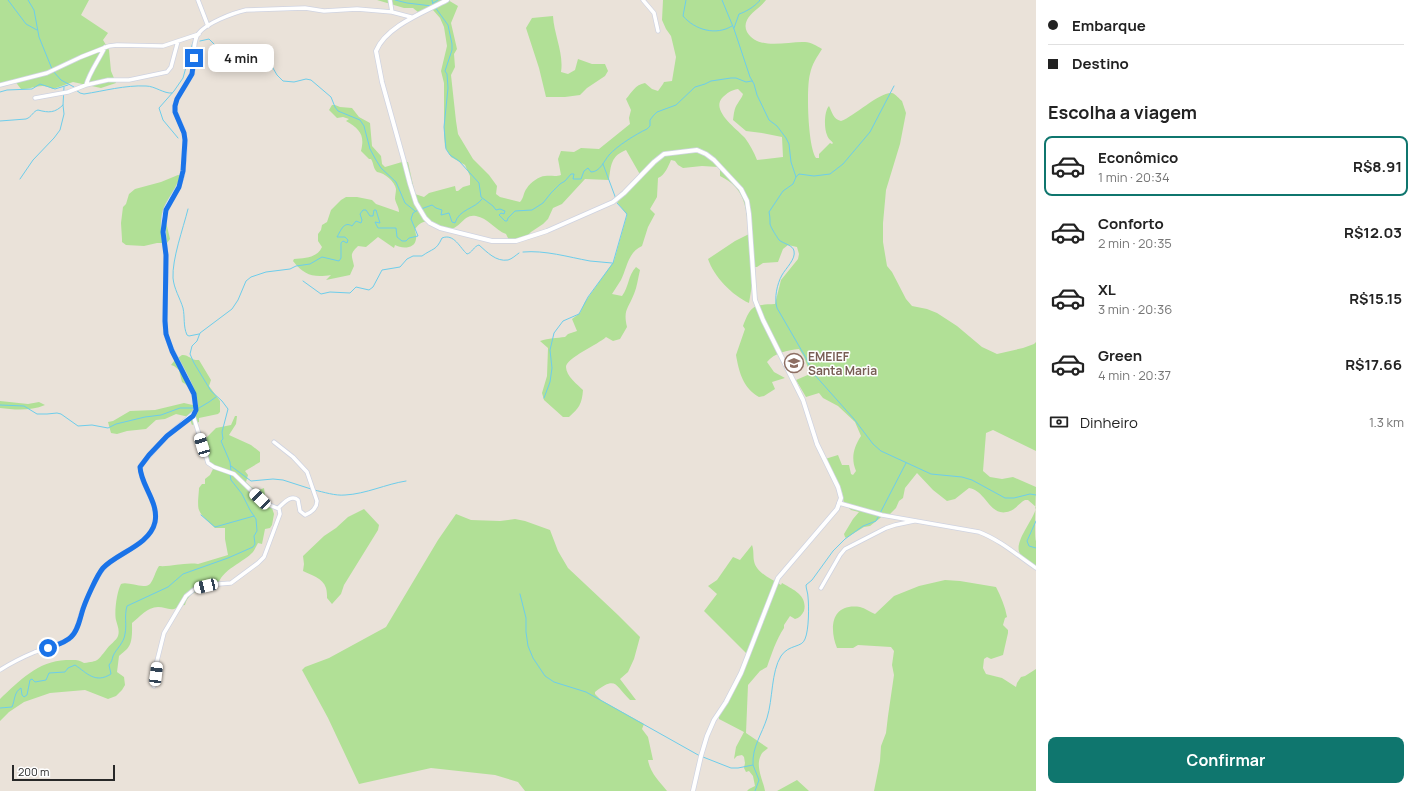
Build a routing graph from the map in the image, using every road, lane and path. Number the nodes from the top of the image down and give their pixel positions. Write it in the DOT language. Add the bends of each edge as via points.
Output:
graph roads {
  1 [pos="198,0"];
  2 [pos="390,0"];
  3 [pos="448,0"];
  4 [pos="643,0"];
  5 [pos="392,12"];
  6 [pos="411,17"];
  7 [pos="208,26"];
  8 [pos="658,30"];
  9 [pos="199,34"];
  10 [pos="178,41"];
  11 [pos="105,47"];
  12 [pos="0,85"];
  13 [pos="86,85"];
  14 [pos="35,98"];
  15 [pos="193,416"];
  16 [pos="274,442"];
  17 [pos="839,503"];
  18 [pos="278,508"];
  19 [pos="917,521"];
  20 [pos="1036,568"];
  21 [pos="821,588"];
  22 [pos="0,670"];
  23 [pos="154,686"];
  24 [pos="693,791"];
  1 -- 7 [label="street"];
  2 -- 5 [label="street"];
  3 -- 6 [label="street"];
  4 -- 8 [label="street" via="654,13"];
  5 -- 6 [label="street"];
  5 -- 7 [label="street" via="357,9 324,11 304,8 246,10"];
  6 -- 17 [label="street" via="386,36 376,55 410,184 420,210 430,223 440,228 492,241 516,241 547,231 613,202 664,154 694,150 706,154 738,186 747,201 749,214 755,300 803,400 817,444 839,489"];
  7 -- 9 [label="street"];
  9 -- 10 [label="street"];
  9 -- 15 [label="street" via="192,72 175,106 185,140 183,171 179,187 166,210 163,232 166,255 166,334 194,394 196,408"];
  10 -- 11 [label="street" via="156,47"];
  10 -- 13 [label="street" via="171,67 167,72"];
  11 -- 12 [label="street" via="46,73"];
  11 -- 13 [label="street"];
  13 -- 14 [label="street" via="68,92"];
  15 -- 18 [label="street" via="208,463 234,474 263,502"];
  15 -- 22 [label="street" via="167,436 140,467 156,515 150,533 102,570 70,638 19,659"];
  16 -- 18 [label="street" via="307,472 317,501 316,506 305,515 300,511 296,498 290,498"];
  17 -- 19 [label="street" via="875,514"];
  17 -- 24 [label="street" via="778,578 741,673 707,736"];
  18 -- 23 [label="street" via="280,514 264,557 258,563 231,583 196,588 186,596 164,633"];
  19 -- 20 [label="street" via="988,535"];
  19 -- 21 [label="street" via="886,528 845,550 840,554"];
}
